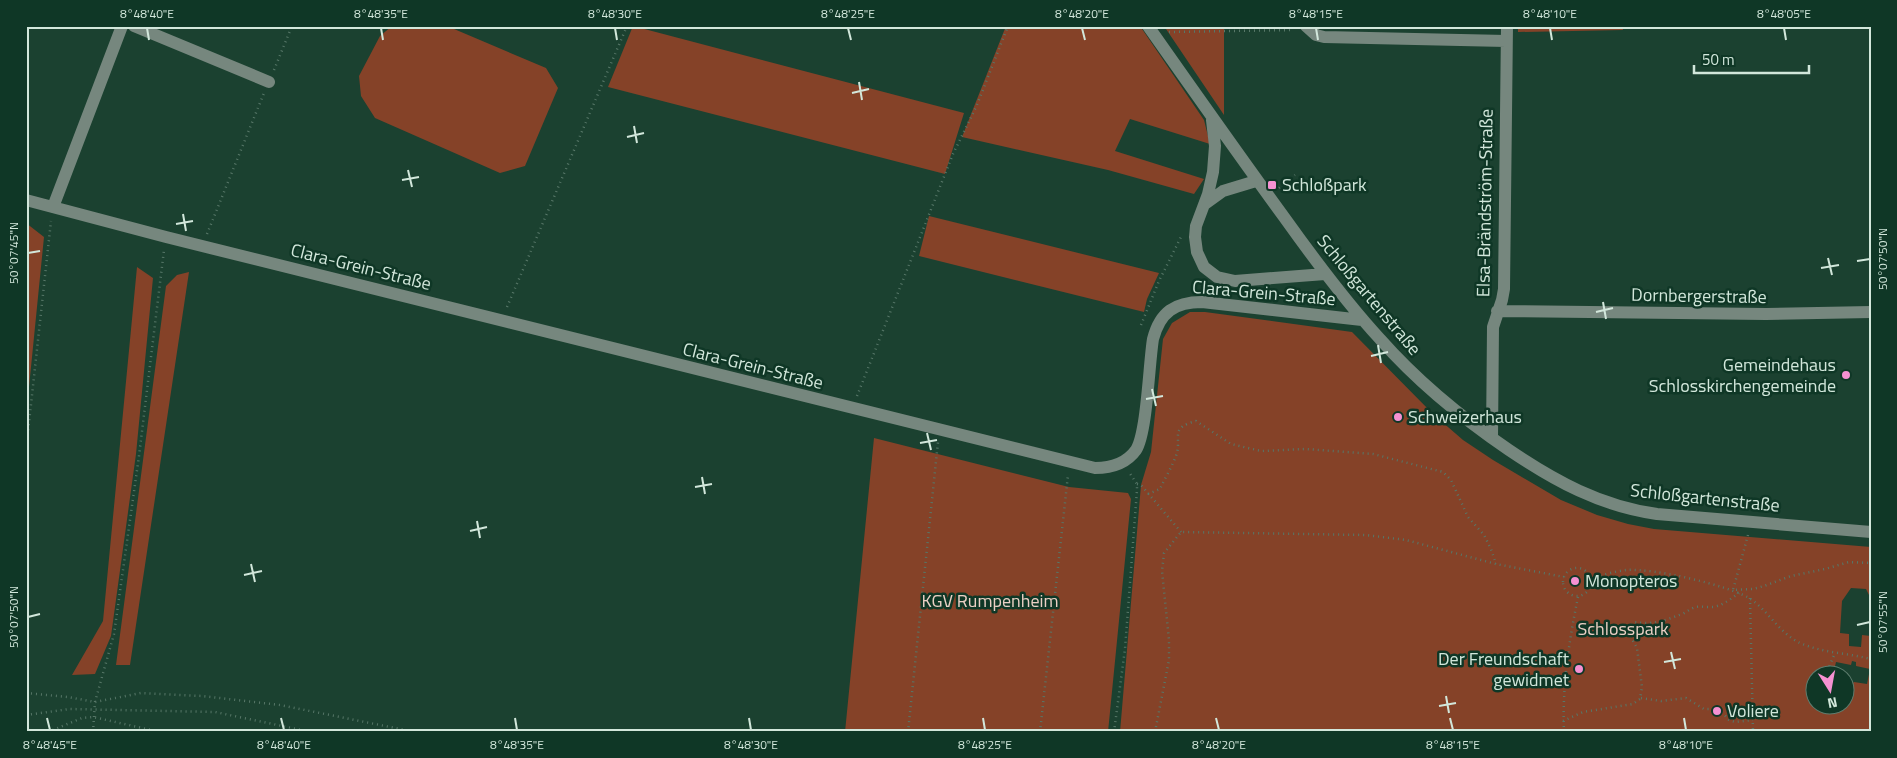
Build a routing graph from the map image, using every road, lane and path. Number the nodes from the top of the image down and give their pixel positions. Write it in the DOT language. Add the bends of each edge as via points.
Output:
graph roads {
  1 [pos="122,26"];
  2 [pos="134,26"];
  3 [pos="292,26"];
  4 [pos="627,26"];
  5 [pos="1008,26"];
  6 [pos="1507,26"];
  7 [pos="1308,28"];
  8 [pos="1150,29"];
  9 [pos="1506,41"];
  10 [pos="269,82"];
  11 [pos="1212,118"];
  12 [pos="1296,175"];
  13 [pos="1256,181"];
  14 [pos="1268,195"];
  15 [pos="26,200"];
  16 [pos="1205,204"];
  17 [pos="53,207"];
  18 [pos="166,237"];
  19 [pos="203,245"];
  20 [pos="1325,274"];
  21 [pos="1498,311"];
  22 [pos="1871,312"];
  23 [pos="502,320"];
  24 [pos="1362,320"];
  25 [pos="852,409"];
  26 [pos="939,430"];
  27 [pos="1492,438"];
  28 [pos="26,450"];
  29 [pos="1128,458"];
  30 [pos="1070,463"];
  31 [pos="1138,484"];
  32 [pos="1148,494"];
  33 [pos="1752,522"];
  34 [pos="1181,532"];
  35 [pos="1871,532"];
  36 [pos="1871,562"];
  37 [pos="1496,564"];
  38 [pos="1564,578"];
  39 [pos="1591,579"];
  40 [pos="1733,590"];
  41 [pos="1739,593"];
  42 [pos="1578,596"];
  43 [pos="1750,598"];
  44 [pos="1835,653"];
  45 [pos="1871,659"];
  46 [pos="1829,666"];
  47 [pos="26,693"];
  48 [pos="1640,698"];
  49 [pos="94,702"];
  50 [pos="95,710"];
  51 [pos="26,715"];
  52 [pos="93,717"];
  53 [pos="1753,720"];
  54 [pos="1563,721"];
  55 [pos="1871,729"];
  56 [pos="48,732"];
  57 [pos="93,732"];
  58 [pos="160,732"];
  59 [pos="311,732"];
  60 [pos="415,732"];
  61 [pos="908,732"];
  62 [pos="1040,732"];
  63 [pos="1114,732"];
  64 [pos="1155,732"];
  65 [pos="1564,732"];
  66 [pos="1753,732"];
  67 [pos="1867,732"];
  1 -- 17 [label="street"];
  2 -- 10 [label="street"];
  3 -- 10 [label="path"];
  4 -- 23 [label="path"];
  5 -- 25 [label="path" via="978,105 953,154"];
  6 -- 9 [label="street, Elsa-Brändström-Straße"];
  7 -- 8 [label="path"];
  7 -- 9 [label="street" via="1324,37"];
  8 -- 11 [label="street, Schloßgartenstraße"];
  9 -- 21 [label="street, Elsa-Brändström-Straße" via="1504,289"];
  10 -- 19 [label="path"];
  11 -- 13 [label="street, Schloßgartenstraße"];
  11 -- 16 [label="street" via="1215,152"];
  12 -- 14 [label="path"];
  13 -- 14 [label="street, Schloßgartenstraße"];
  13 -- 16 [label="street" via="1223,191"];
  14 -- 20 [label="street, Schloßgartenstraße"];
  15 -- 17 [label="street, Clara-Grein-Straße"];
  16 -- 20 [label="street" via="1196,226 1196,243 1204,267 1216,277 1235,281"];
  17 -- 18 [label="street, Clara-Grein-Straße"];
  17 -- 28 [label="path"];
  18 -- 19 [label="street, Clara-Grein-Straße"];
  18 -- 49 [label="path" via="114,634"];
  19 -- 23 [label="street, Clara-Grein-Straße"];
  20 -- 24 [label="street, Schloßgartenstraße"];
  21 -- 22 [label="street, Dornbergerstraße"];
  21 -- 27 [label="street, Elsa-Brändström-Straße" via="1492,327"];
  23 -- 25 [label="street, Clara-Grein-Straße"];
  24 -- 27 [label="street, Schloßgartenstraße" via="1430,389"];
  24 -- 29 [label="street, Clara-Grein-Straße" via="1202,302 1171,309 1156,329 1141,437"];
  25 -- 26 [label="street, Clara-Grein-Straße"];
  26 -- 30 [label="street, Clara-Grein-Straße"];
  26 -- 61 [label="path"];
  27 -- 33 [label="street, Schloßgartenstraße" via="1559,480 1613,505 1657,514"];
  29 -- 30 [label="street, Clara-Grein-Straße" via="1105,468"];
  29 -- 31 [label="path" via="1130,475"];
  30 -- 62 [label="path"];
  31 -- 32 [label="path"];
  31 -- 63 [label="path" via="1125,650"];
  32 -- 34 [label="path"];
  32 -- 37 [label="path" via="1160,489 1177,453 1179,430 1196,421 1231,444 1261,452 1306,449 1373,454 1443,472 1451,480 1468,517 1484,535"];
  33 -- 35 [label="street, Schloßgartenstraße"];
  33 -- 40 [label="path"];
  34 -- 37 [label="path" via="1366,535 1406,540"];
  34 -- 64 [label="path" via="1164,553 1162,571 1169,660"];
  36 -- 40 [label="path" via="1849,562 1791,576 1759,588"];
  37 -- 38 [label="path"];
  38 -- 39 [label="path" via="1578,568"];
  38 -- 42 [label="path" via="1566,591"];
  39 -- 40 [label="path" via="1616,571 1640,570"];
  39 -- 42 [label="path" via="1588,591"];
  40 -- 41 [label="path"];
  41 -- 43 [label="path"];
  41 -- 48 [label="path" via="1725,603 1709,608 1694,607 1656,624 1634,622 1627,630 1637,648 1642,687"];
  42 -- 54 [label="path" via="1566,663"];
  43 -- 44 [label="path" via="1799,642"];
  43 -- 53 [label="path"];
  44 -- 45 [label="path"];
  44 -- 46 [label="path"];
  47 -- 49 [label="path"];
  48 -- 53 [label="path" via="1662,701 1686,698 1704,709 1721,711 1735,722"];
  48 -- 54 [label="path" via="1633,704 1583,712"];
  49 -- 50 [label="path"];
  49 -- 60 [label="path" via="141,693 202,696 280,705"];
  50 -- 51 [label="path" via="70,709"];
  50 -- 52 [label="path"];
  50 -- 59 [label="path" via="214,712"];
  52 -- 56 [label="path" via="82,718"];
  52 -- 57 [label="path"];
  52 -- 58 [label="path"];
  53 -- 66 [label="path"];
  54 -- 65 [label="path"];
  55 -- 67 [label="path"];
}
